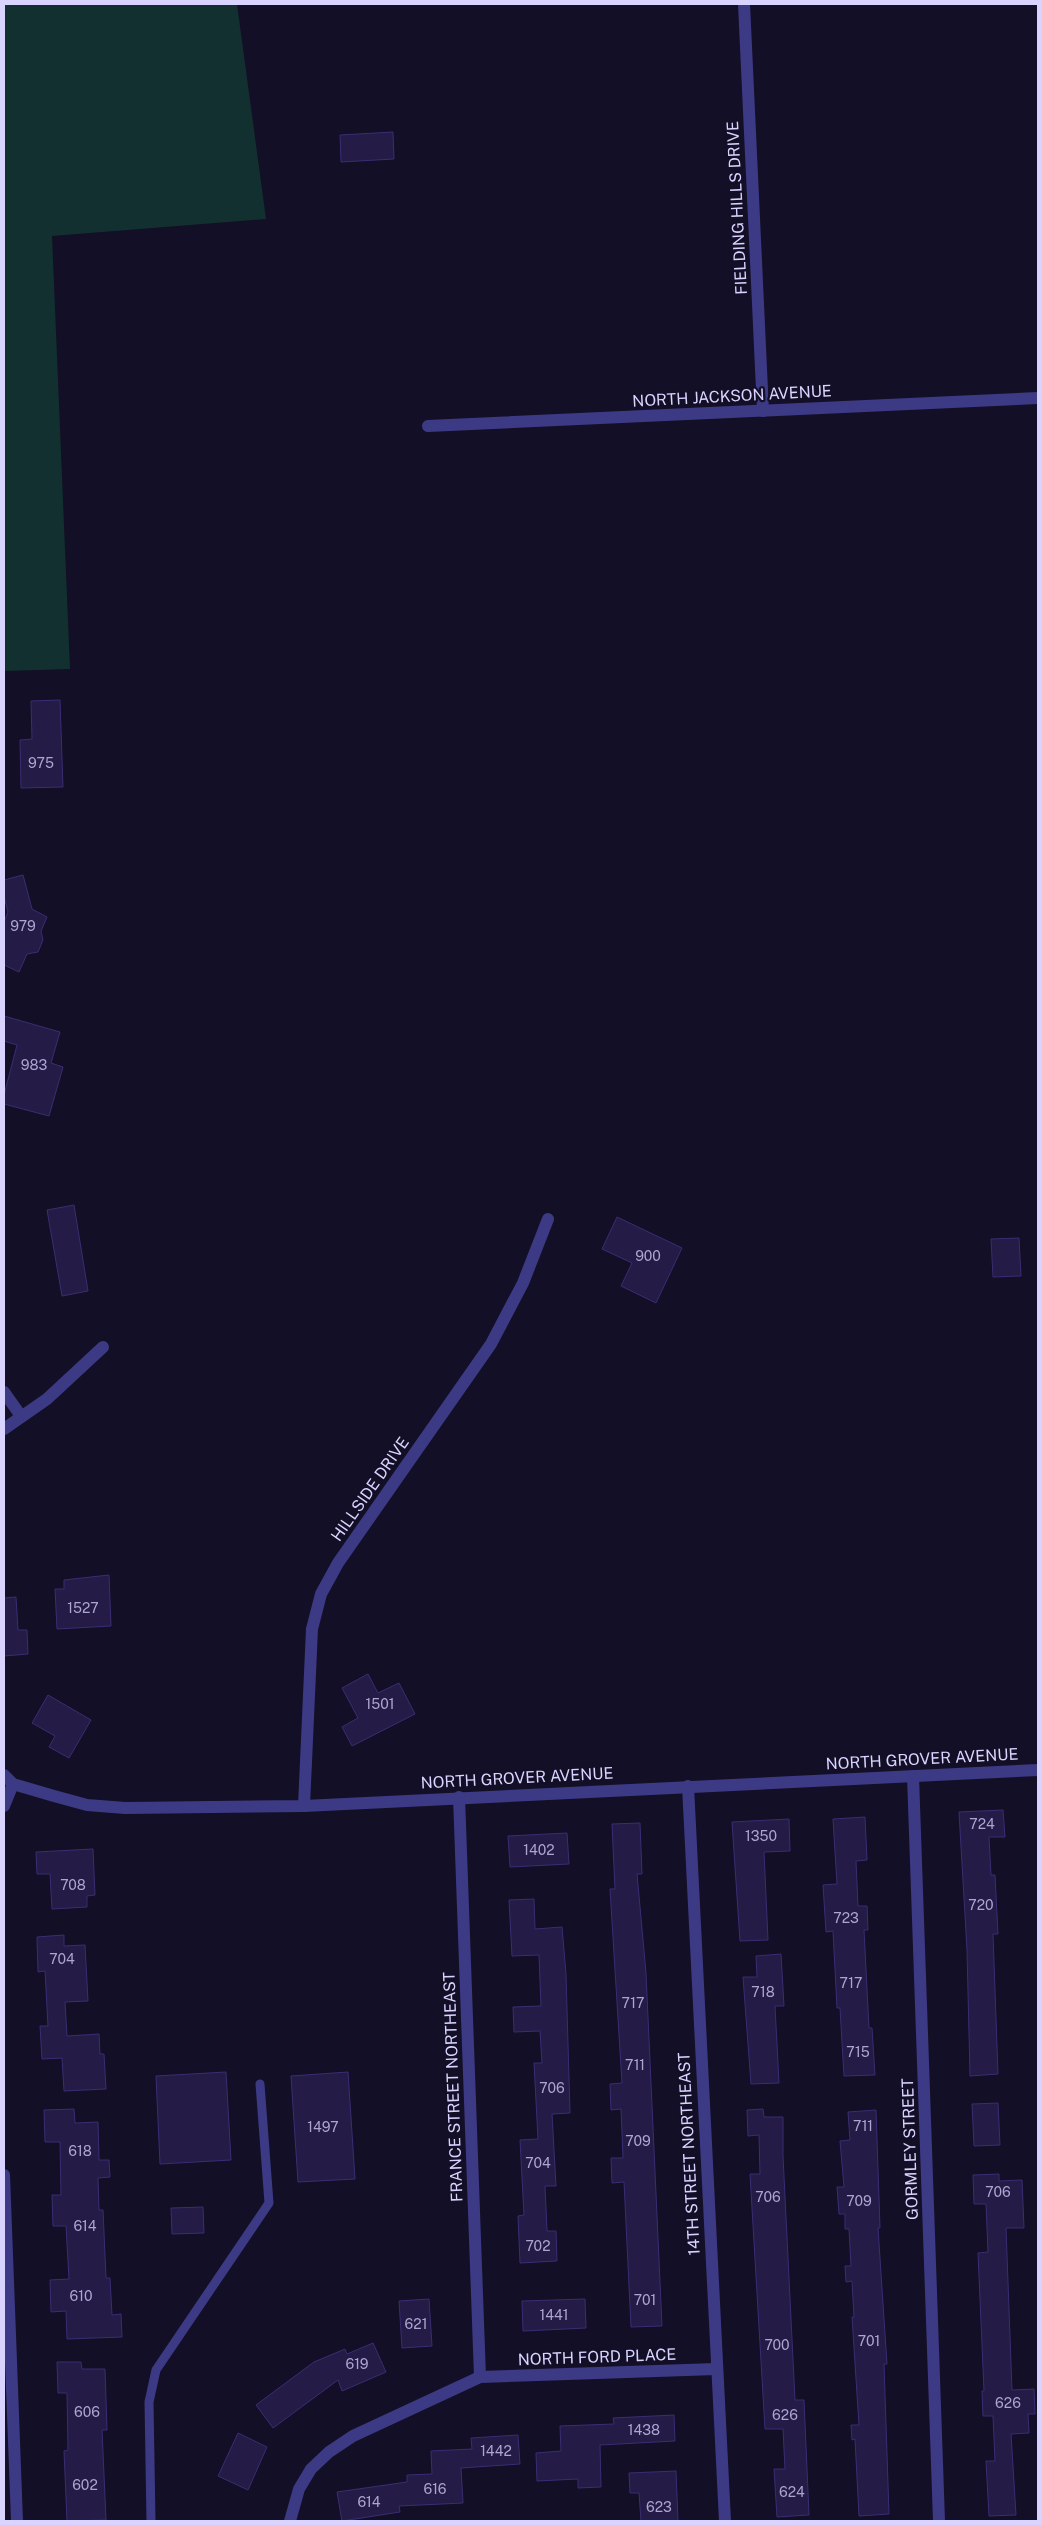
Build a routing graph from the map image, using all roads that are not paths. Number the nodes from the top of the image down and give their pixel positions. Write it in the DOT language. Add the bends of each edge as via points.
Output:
graph roads {
  1 [pos="744,4"];
  2 [pos="1038,398"];
  3 [pos="763,411"];
  4 [pos="428,426"];
  5 [pos="548,1219"];
  6 [pos="103,1347"];
  7 [pos="4,1392"];
  8 [pos="21,1416"];
  9 [pos="4,1429"];
  10 [pos="1038,1770"];
  11 [pos="913,1776"];
  12 [pos="8,1780"];
  13 [pos="688,1786"];
  14 [pos="459,1796"];
  15 [pos="4,1806"];
  16 [pos="304,1806"];
  17 [pos="260,2084"];
  18 [pos="4,2175"];
  19 [pos="4,2185"];
  20 [pos="716,2369"];
  21 [pos="480,2376"];
  22 [pos="8,2418"];
  23 [pos="17,2521"];
  24 [pos="151,2521"];
  25 [pos="290,2521"];
  26 [pos="725,2521"];
  27 [pos="939,2521"];
  1 -- 3 [label="street, FIELDING HILLS DRIVE"];
  2 -- 3 [label="street, NORTH JACKSON AVENUE"];
  3 -- 4 [label="street, NORTH JACKSON AVENUE"];
  5 -- 16 [label="street, HILLSIDE DRIVE" via="523,1284 491,1344 338,1564 321,1594 312,1629"];
  6 -- 8 [label="street" via="47,1399"];
  7 -- 8 [label="street"];
  8 -- 9 [label="street"];
  10 -- 11 [label="street, NORTH GROVER AVENUE"];
  11 -- 13 [label="street, NORTH GROVER AVENUE"];
  11 -- 27 [label="street, GORMLEY STREET"];
  12 -- 15 [label="street"];
  12 -- 16 [label="street, NORTH GROVER AVENUE" via="87,1805 125,1808"];
  13 -- 14 [label="street, NORTH GROVER AVENUE"];
  13 -- 20 [label="street, 14TH STREET NORTHEAST"];
  14 -- 16 [label="street, NORTH GROVER AVENUE"];
  14 -- 21 [label="street, FRANCE STREET NORTHEAST"];
  17 -- 24 [label="lane" via="269,2203 156,2370 148,2402"];
  18 -- 19 [label="street"];
  19 -- 22 [label="street"];
  20 -- 21 [label="street, NORTH FORD PLACE"];
  20 -- 26 [label="street, 14TH STREET NORTHEAST"];
  21 -- 25 [label="street" via="353,2436 329,2452 311,2469 299,2489"];
  22 -- 23 [label="street"];
}
